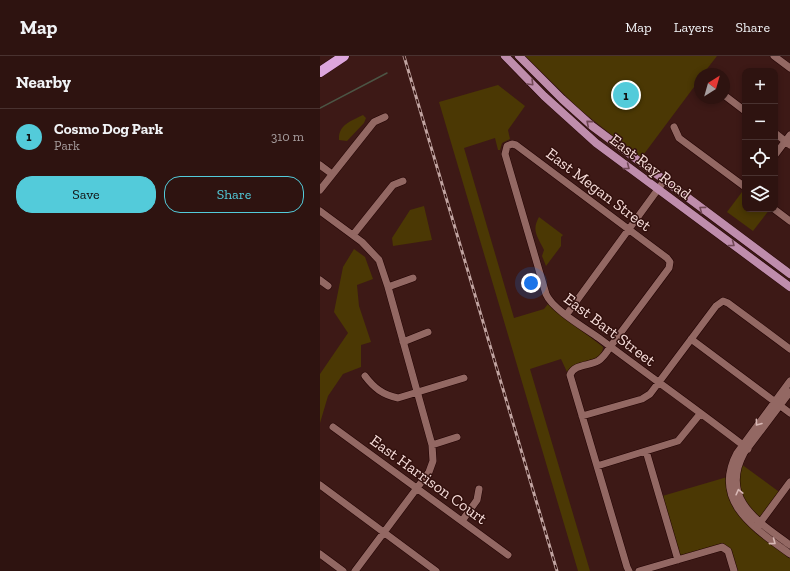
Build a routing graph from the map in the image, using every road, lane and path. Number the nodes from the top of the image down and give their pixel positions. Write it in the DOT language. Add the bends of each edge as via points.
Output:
graph roads {
  1 [pos="344,56"];
  2 [pos="505,56"];
  3 [pos="519,56"];
  4 [pos="774,56"];
  5 [pos="790,68"];
  6 [pos="320,72"];
  7 [pos="730,100"];
  8 [pos="742,109"];
  9 [pos="385,117"];
  10 [pos="674,127"];
  11 [pos="778,135"];
  12 [pos="788,140"];
  13 [pos="508,145"];
  14 [pos="778,152"];
  15 [pos="320,165"];
  16 [pos="332,174"];
  17 [pos="403,181"];
  18 [pos="664,181"];
  19 [pos="742,185"];
  20 [pos="320,190"];
  21 [pos="658,190"];
  22 [pos="320,211"];
  23 [pos="778,212"];
  24 [pos="790,221"];
  25 [pos="630,230"];
  26 [pos="353,235"];
  27 [pos="790,274"];
  28 [pos="414,278"];
  29 [pos="320,280"];
  30 [pos="328,286"];
  31 [pos="388,287"];
  32 [pos="790,287"];
  33 [pos="567,314"];
  34 [pos="428,332"];
  35 [pos="692,339"];
  36 [pos="403,342"];
  37 [pos="610,347"];
  38 [pos="790,349"];
  39 [pos="365,376"];
  40 [pos="464,378"];
  41 [pos="790,381"];
  42 [pos="659,383"];
  43 [pos="790,392"];
  44 [pos="418,393"];
  45 [pos="778,404"];
  46 [pos="790,413"];
  47 [pos="700,414"];
  48 [pos="582,416"];
  49 [pos="332,427"];
  50 [pos="457,437"];
  51 [pos="432,445"];
  52 [pos="745,447"];
  53 [pos="646,451"];
  54 [pos="597,466"];
  55 [pos="790,482"];
  56 [pos="320,485"];
  57 [pos="416,487"];
  58 [pos="479,489"];
  59 [pos="462,521"];
  60 [pos="757,527"];
  61 [pos="384,533"];
  62 [pos="790,545"];
  63 [pos="320,554"];
  64 [pos="790,554"];
  65 [pos="508,555"];
  66 [pos="678,560"];
  67 [pos="343,571"];
  68 [pos="355,571"];
  69 [pos="436,571"];
  70 [pos="629,571"];
  71 [pos="640,571"];
  72 [pos="734,571"];
  1 -- 6 [label="highway"];
  2 -- 21 [label="main road, East Ray Road, one-way" via="586,134"];
  18 -- 3 [label="main road, East Ray Road, one-way" via="581,117"];
  4 -- 5 [label="street"];
  7 -- 8 [label="street"];
  9 -- 16 [label="street" via="374,122"];
  10 -- 19 [label="street" via="679,138"];
  11 -- 12 [label="street"];
  12 -- 14 [label="street"];
  13 -- 25 [label="street, East Megan Street" via="516,145"];
  13 -- 33 [label="street, East Bart Street" via="504,153 546,294 552,303"];
  15 -- 16 [label="street"];
  16 -- 20 [label="street"];
  17 -- 26 [label="street" via="393,185"];
  18 -- 21 [label="street"];
  27 -- 18 [label="main road, East Ray Road, one-way"];
  21 -- 25 [label="street"];
  21 -- 32 [label="main road, East Ray Road, one-way"];
  22 -- 26 [label="street"];
  23 -- 24 [label="street"];
  25 -- 33 [label="street"];
  25 -- 37 [label="street, East Megan Street" via="668,258 670,264"];
  26 -- 31 [label="street" via="379,260"];
  28 -- 31 [label="street"];
  29 -- 30 [label="street"];
  31 -- 36 [label="street"];
  33 -- 37 [label="street, East Bart Street"];
  34 -- 36 [label="street"];
  35 -- 38 [label="street" via="716,306 723,301"];
  35 -- 42 [label="street"];
  35 -- 45 [label="street"];
  36 -- 44 [label="street"];
  37 -- 42 [label="street, East Bart Street"];
  37 -- 48 [label="street" via="599,360 571,373"];
  39 -- 44 [label="street" via="372,385 388,396 398,398"];
  40 -- 44 [label="street"];
  41 -- 45 [label="street"];
  42 -- 47 [label="street, East Bart Street"];
  42 -- 48 [label="street" via="645,398"];
  43 -- 45 [label="street"];
  44 -- 51 [label="street"];
  45 -- 46 [label="street"];
  45 -- 52 [label="street"];
  47 -- 52 [label="street, East Bart Street"];
  47 -- 53 [label="street" via="679,440"];
  48 -- 54 [label="street"];
  49 -- 57 [label="street, East Harrison Court"];
  50 -- 51 [label="street"];
  51 -- 57 [label="street" via="434,461 429,472"];
  52 -- 60 [label="street" via="732,464 731,491 741,515"];
  53 -- 54 [label="street"];
  53 -- 66 [label="street"];
  54 -- 70 [label="street"];
  55 -- 60 [label="street"];
  56 -- 61 [label="street"];
  57 -- 59 [label="street, East Harrison Court"];
  57 -- 61 [label="street"];
  58 -- 59 [label="street" via="477,500"];
  59 -- 65 [label="street, East Harrison Court"];
  60 -- 62 [label="street"];
  60 -- 64 [label="street, one-way"];
  61 -- 68 [label="street"];
  61 -- 69 [label="street"];
  63 -- 67 [label="street"];
  66 -- 71 [label="street"];
  66 -- 72 [label="street" via="720,547 728,551"];
}
